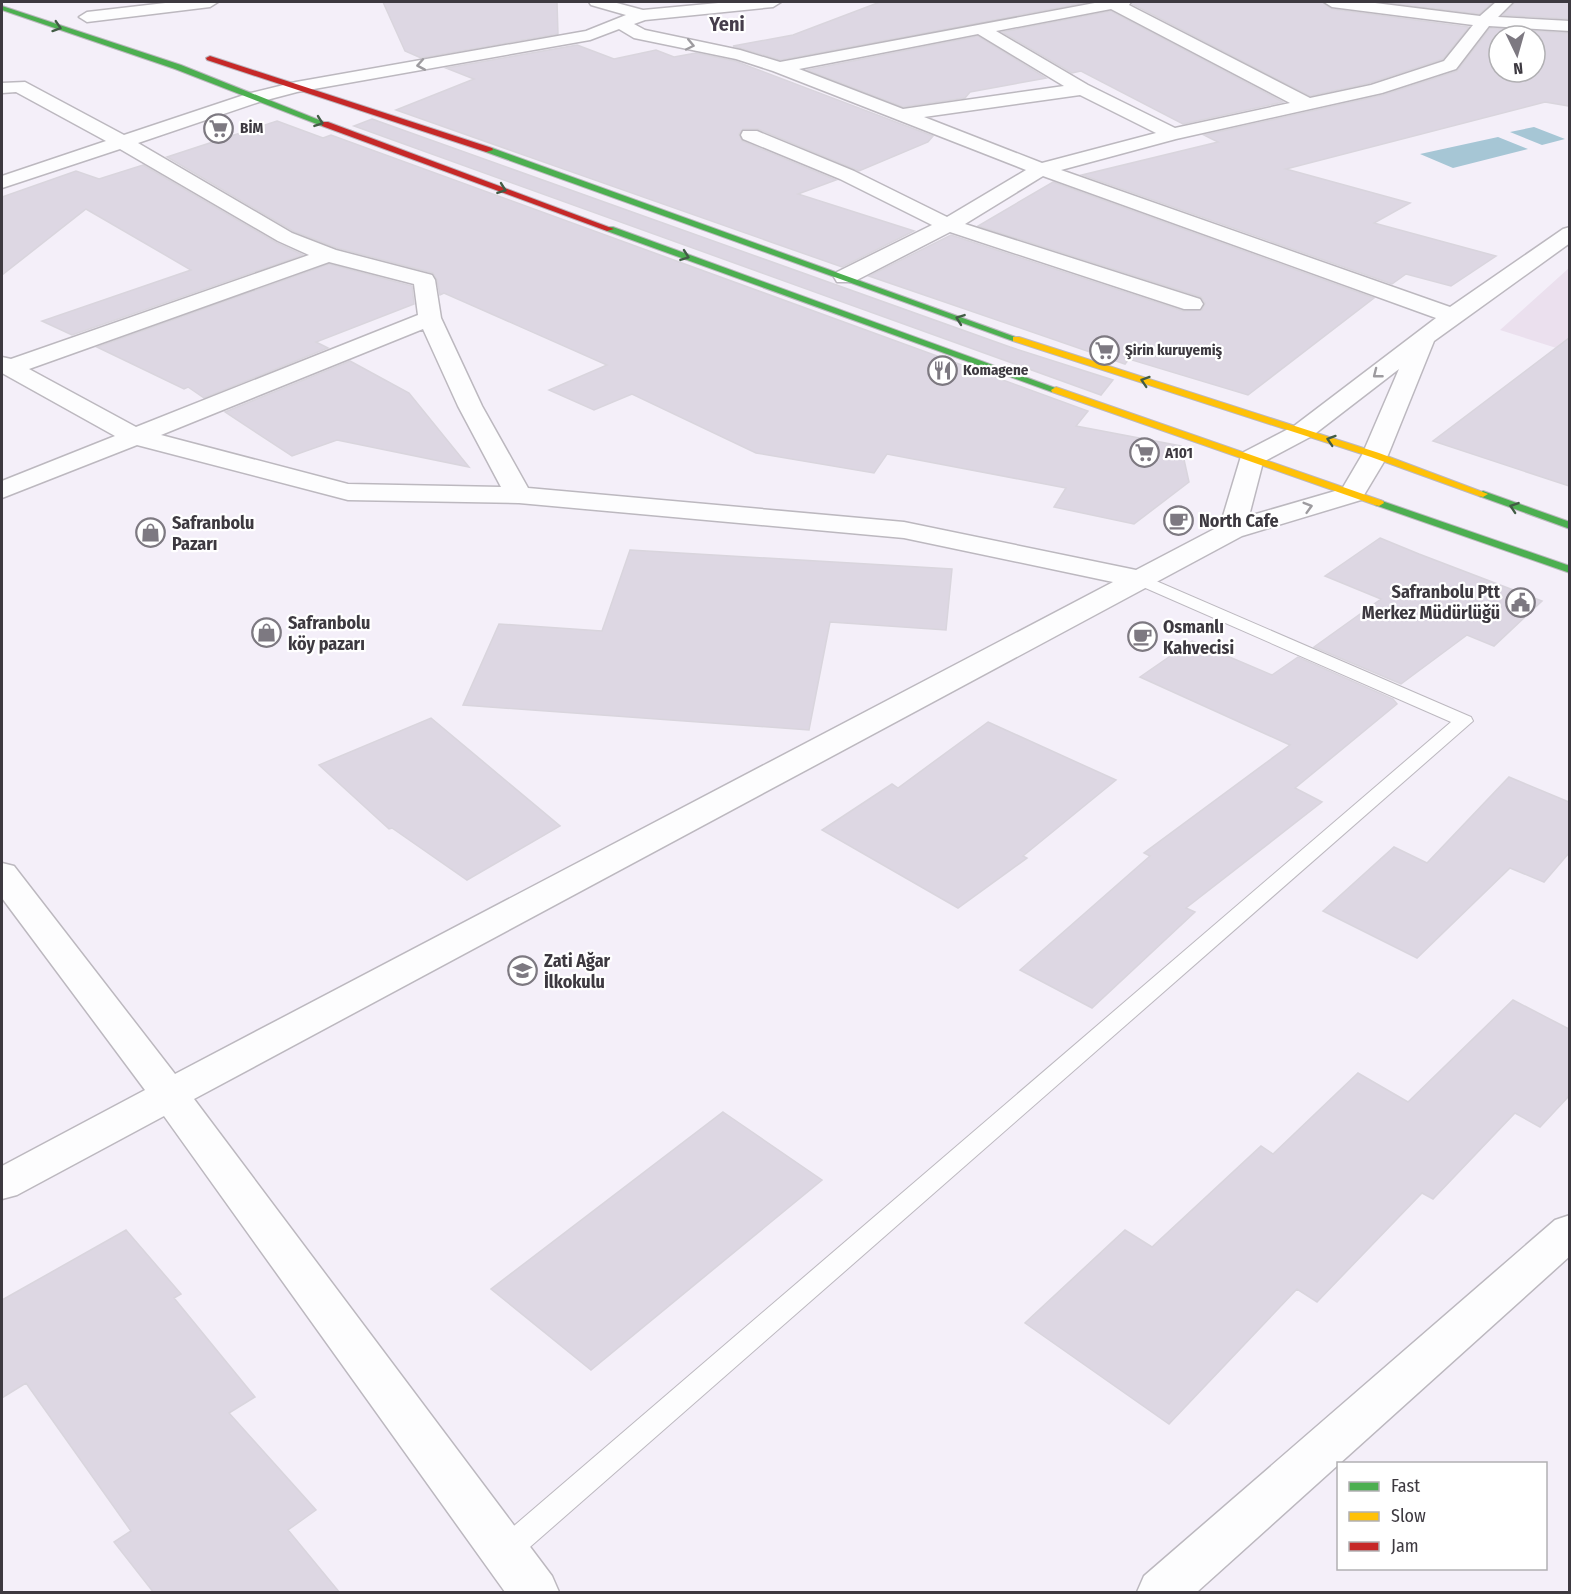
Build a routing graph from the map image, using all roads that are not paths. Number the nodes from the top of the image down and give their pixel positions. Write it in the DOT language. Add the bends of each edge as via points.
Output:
graph roads {
  1 [pos="100,2"];
  2 [pos="210,2"];
  3 [pos="597,2"];
  4 [pos="1115,2"];
  5 [pos="1342,2"];
  6 [pos="1505,2"];
  7 [pos="762,3"];
  8 [pos="2,8"];
  9 [pos="82,15"];
  10 [pos="642,15"];
  11 [pos="1484,21"];
  12 [pos="734,22"];
  13 [pos="620,23"];
  14 [pos="1569,26"];
  15 [pos="120,28"];
  16 [pos="981,29"];
  17 [pos="640,34"];
  18 [pos="197,54"];
  19 [pos="740,55"];
  20 [pos="780,67"];
  21 [pos="296,87"];
  22 [pos="2,88"];
  23 [pos="1082,88"];
  24 [pos="369,93"];
  25 [pos="329,97"];
  26 [pos="253,98"];
  27 [pos="1305,103"];
  28 [pos="283,109"];
  29 [pos="370,110"];
  30 [pos="904,114"];
  31 [pos="1173,134"];
  32 [pos="750,135"];
  33 [pos="121,141"];
  34 [pos="1041,169"];
  35 [pos="5,179"];
  36 [pos="948,225"];
  37 [pos="1569,233"];
  38 [pos="327,255"];
  39 [pos="845,277"];
  40 [pos="1192,304"];
  41 [pos="1453,316"];
  42 [pos="430,318"];
  43 [pos="1424,338"];
  44 [pos="6,366"];
  45 [pos="1303,431"];
  46 [pos="134,436"];
  47 [pos="1375,455"];
  48 [pos="1251,458"];
  49 [pos="2,490"];
  50 [pos="1352,494"];
  51 [pos="519,495"];
  52 [pos="1569,526"];
  53 [pos="1232,530"];
  54 [pos="1569,570"];
  55 [pos="1140,579"];
  56 [pos="2,874"];
  57 [pos="169,1094"];
  58 [pos="2,1184"];
  59 [pos="1569,1232"];
  60 [pos="504,1552"];
  61 [pos="534,1593"];
  62 [pos="1162,1593"];
  1 -- 9 [label="street"];
  2 -- 9 [label="street"];
  3 -- 10 [label="street"];
  4 -- 16 [label="street"];
  4 -- 27 [label="street"];
  5 -- 11 [label="street"];
  6 -- 11 [label="street"];
  7 -- 10 [label="street"];
  7 -- 12 [label="street"];
  8 -- 26 [label="street, one-way" via="178,67"];
  9 -- 15 [label="street"];
  10 -- 13 [label="street"];
  11 -- 14 [label="street"];
  11 -- 27 [label="street" via="1450,65 1376,89"];
  12 -- 17 [label="street"];
  12 -- 19 [label="street"];
  13 -- 17 [label="street"];
  13 -- 21 [label="street, one-way" via="590,34"];
  16 -- 20 [label="street"];
  16 -- 23 [label="street"];
  17 -- 19 [label="street, one-way"];
  17 -- 25 [label="street"];
  18 -- 21 [label="street"];
  19 -- 20 [label="street"];
  20 -- 30 [label="street"];
  21 -- 25 [label="street"];
  21 -- 26 [label="street"];
  22 -- 33 [label="street" via="19,86"];
  23 -- 30 [label="street"];
  23 -- 31 [label="street"];
  24 -- 29 [label="street" via="360,101"];
  25 -- 28 [label="street"];
  25 -- 29 [label="street"];
  26 -- 28 [label="street"];
  26 -- 33 [label="street"];
  27 -- 31 [label="street"];
  28 -- 48 [label="street, one-way" via="948,352"];
  29 -- 39 [label="street"];
  30 -- 34 [label="street"];
  31 -- 34 [label="street"];
  32 -- 36 [label="street" via="847,175"];
  33 -- 35 [label="street"];
  33 -- 38 [label="street" via="285,237"];
  34 -- 36 [label="street"];
  34 -- 41 [label="street"];
  36 -- 39 [label="street"];
  36 -- 40 [label="street"];
  37 -- 41 [label="street"];
  38 -- 42 [label="street" via="424,280"];
  38 -- 44 [label="street"];
  45 -- 39 [label="street, one-way" via="1019,340"];
  41 -- 43 [label="street"];
  42 -- 46 [label="street"];
  42 -- 51 [label="street" via="470,406"];
  43 -- 45 [label="street, one-way"];
  43 -- 47 [label="street"];
  44 -- 46 [label="street"];
  47 -- 45 [label="street, one-way"];
  45 -- 48 [label="street"];
  46 -- 49 [label="street"];
  46 -- 51 [label="street" via="348,492"];
  47 -- 50 [label="street"];
  52 -- 47 [label="street, one-way"];
  48 -- 50 [label="street"];
  48 -- 53 [label="street"];
  53 -- 50 [label="street, one-way"];
  50 -- 54 [label="street"];
  51 -- 55 [label="street" via="904,530"];
  53 -- 55 [label="street"];
  55 -- 57 [label="street"];
  55 -- 60 [label="lane" via="1464,721"];
  56 -- 57 [label="street"];
  57 -- 58 [label="street"];
  57 -- 60 [label="street"];
  59 -- 62 [label="street"];
  60 -- 61 [label="street"];
}
